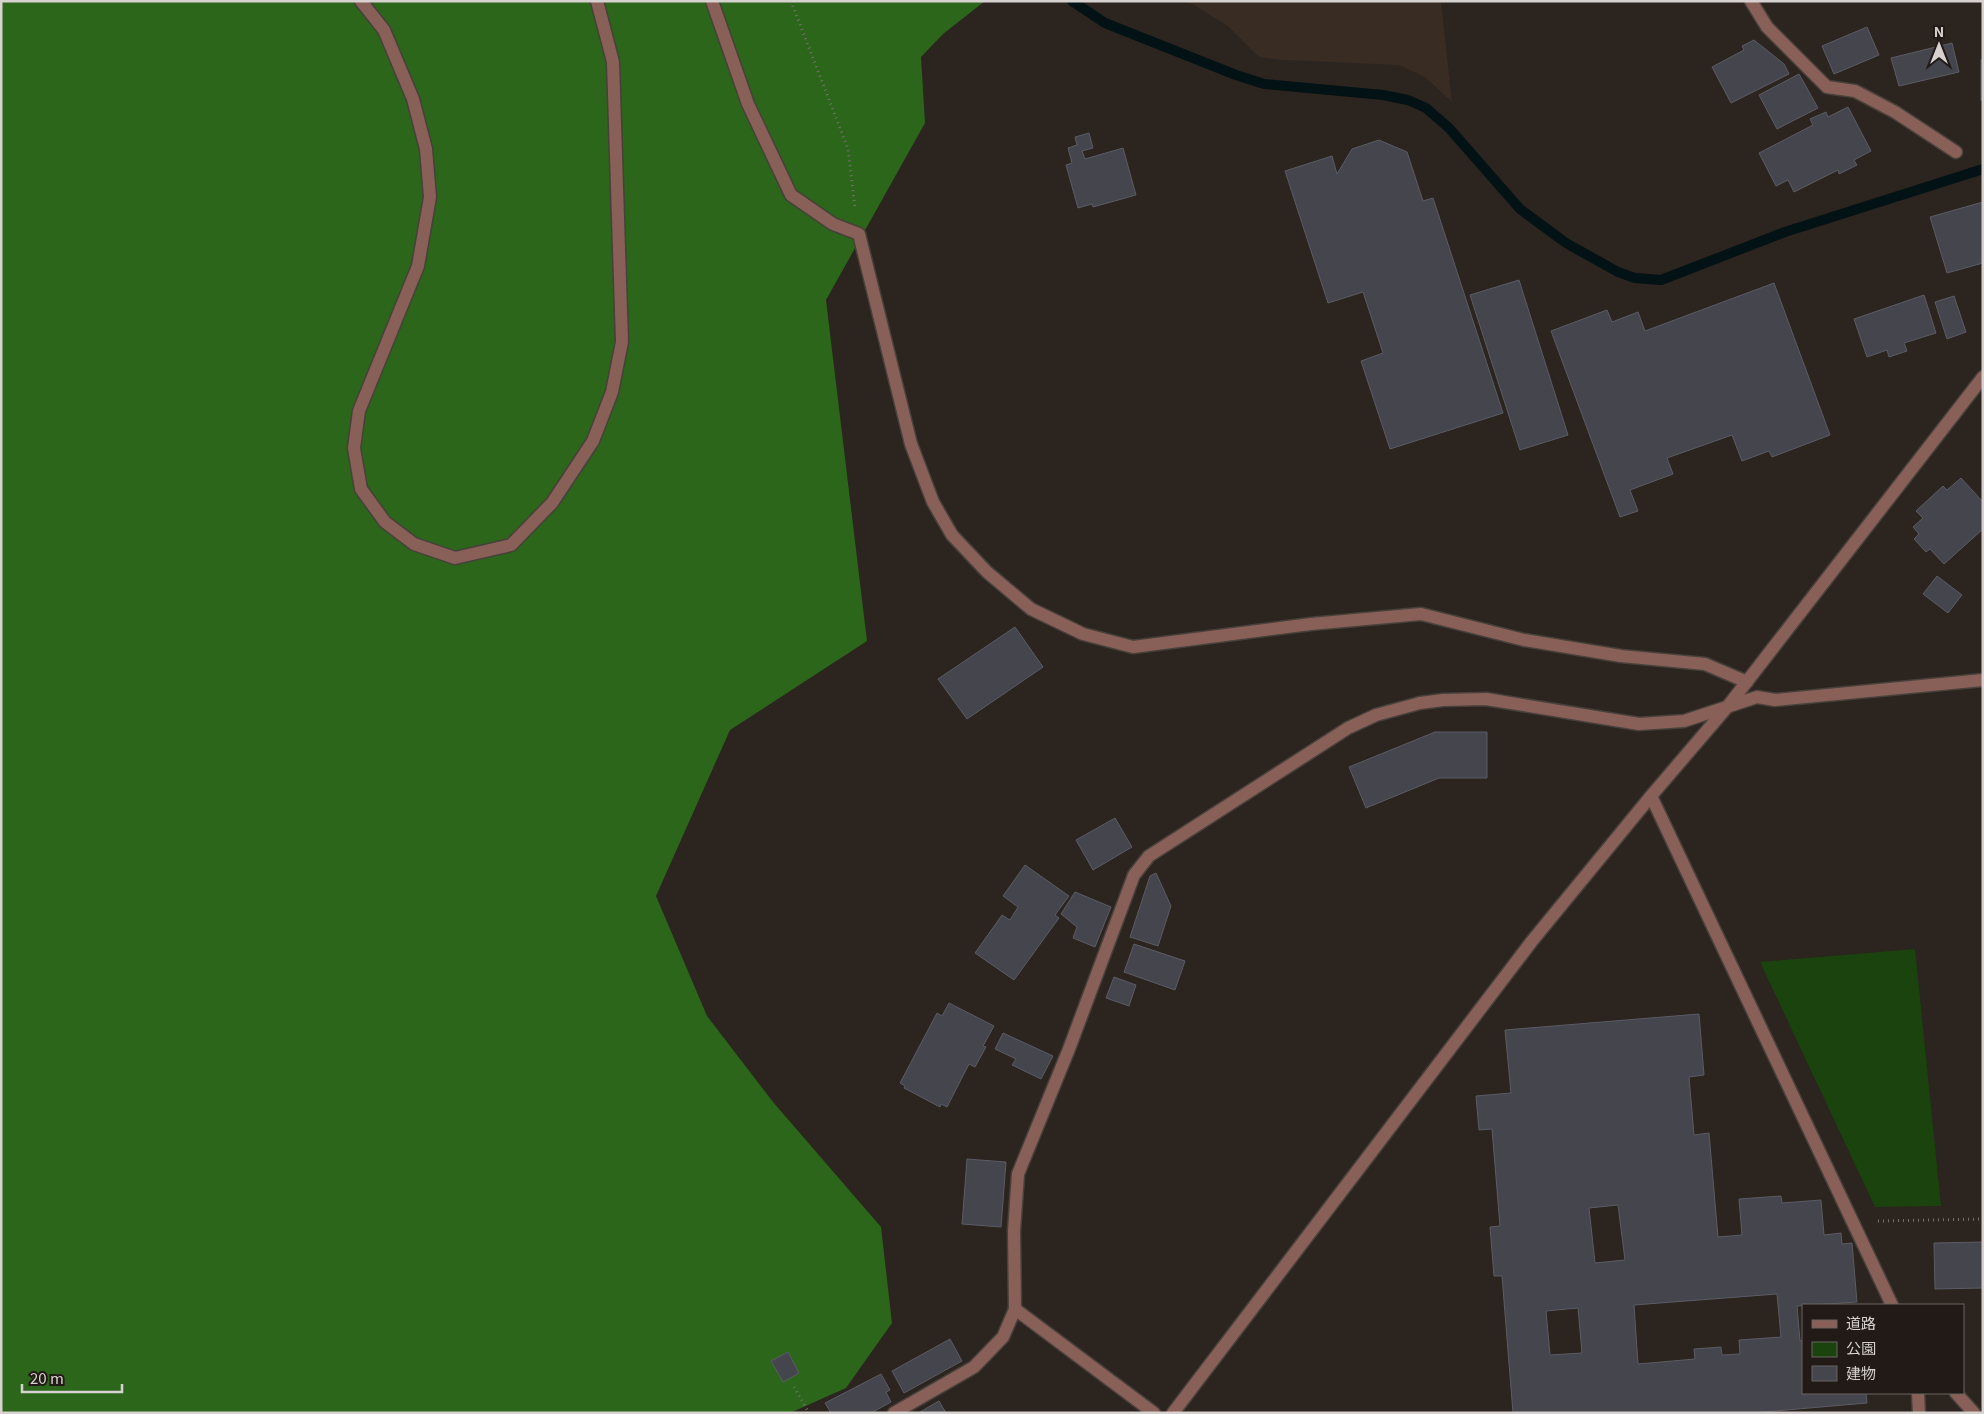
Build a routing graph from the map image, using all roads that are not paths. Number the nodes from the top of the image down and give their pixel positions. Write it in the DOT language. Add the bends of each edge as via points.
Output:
graph roads {
  1 [pos="361,1"];
  2 [pos="597,1"];
  3 [pos="712,1"];
  4 [pos="1751,1"];
  5 [pos="1956,152"];
  6 [pos="1983,377"];
  7 [pos="1983,680"];
  8 [pos="1747,682"];
  9 [pos="1728,706"];
  10 [pos="1651,796"];
  11 [pos="1892,1304"];
  12 [pos="1015,1309"];
  13 [pos="1918,1394"];
  14 [pos="1957,1394"];
  15 [pos="894,1413"];
  16 [pos="1154,1413"];
  17 [pos="1173,1413"];
  18 [pos="1919,1413"];
  19 [pos="1974,1413"];
  1 -- 2 [label="street" via="384,30 413,99 426,149 430,197 418,266 359,411 354,448 361,489 386,522 414,544 455,558 511,545 552,503 592,441 612,392 622,342 614,62"];
  3 -- 8 [label="street" via="748,104 791,194 833,224 859,234 911,444 933,502 952,535 987,572 1031,609 1083,634 1133,648 1311,624 1421,614 1524,640 1621,656 1705,664"];
  4 -- 5 [label="street" via="1767,27 1827,88 1855,91 1896,112"];
  6 -- 8 [label="street"];
  7 -- 9 [label="street" via="1775,700 1756,697"];
  8 -- 9 [label="street"];
  9 -- 10 [label="street"];
  9 -- 12 [label="street" via="1684,721 1638,724 1486,699 1420,703 1376,715 1348,728 1149,856 1134,875 1018,1174 1014,1231"];
  10 -- 11 [label="street"];
  10 -- 17 [label="street" via="1532,941"];
  12 -- 15 [label="street" via="1003,1337 974,1367"];
  12 -- 16 [label="street"];
  13 -- 18 [label="street"];
  14 -- 19 [label="street"];
}
